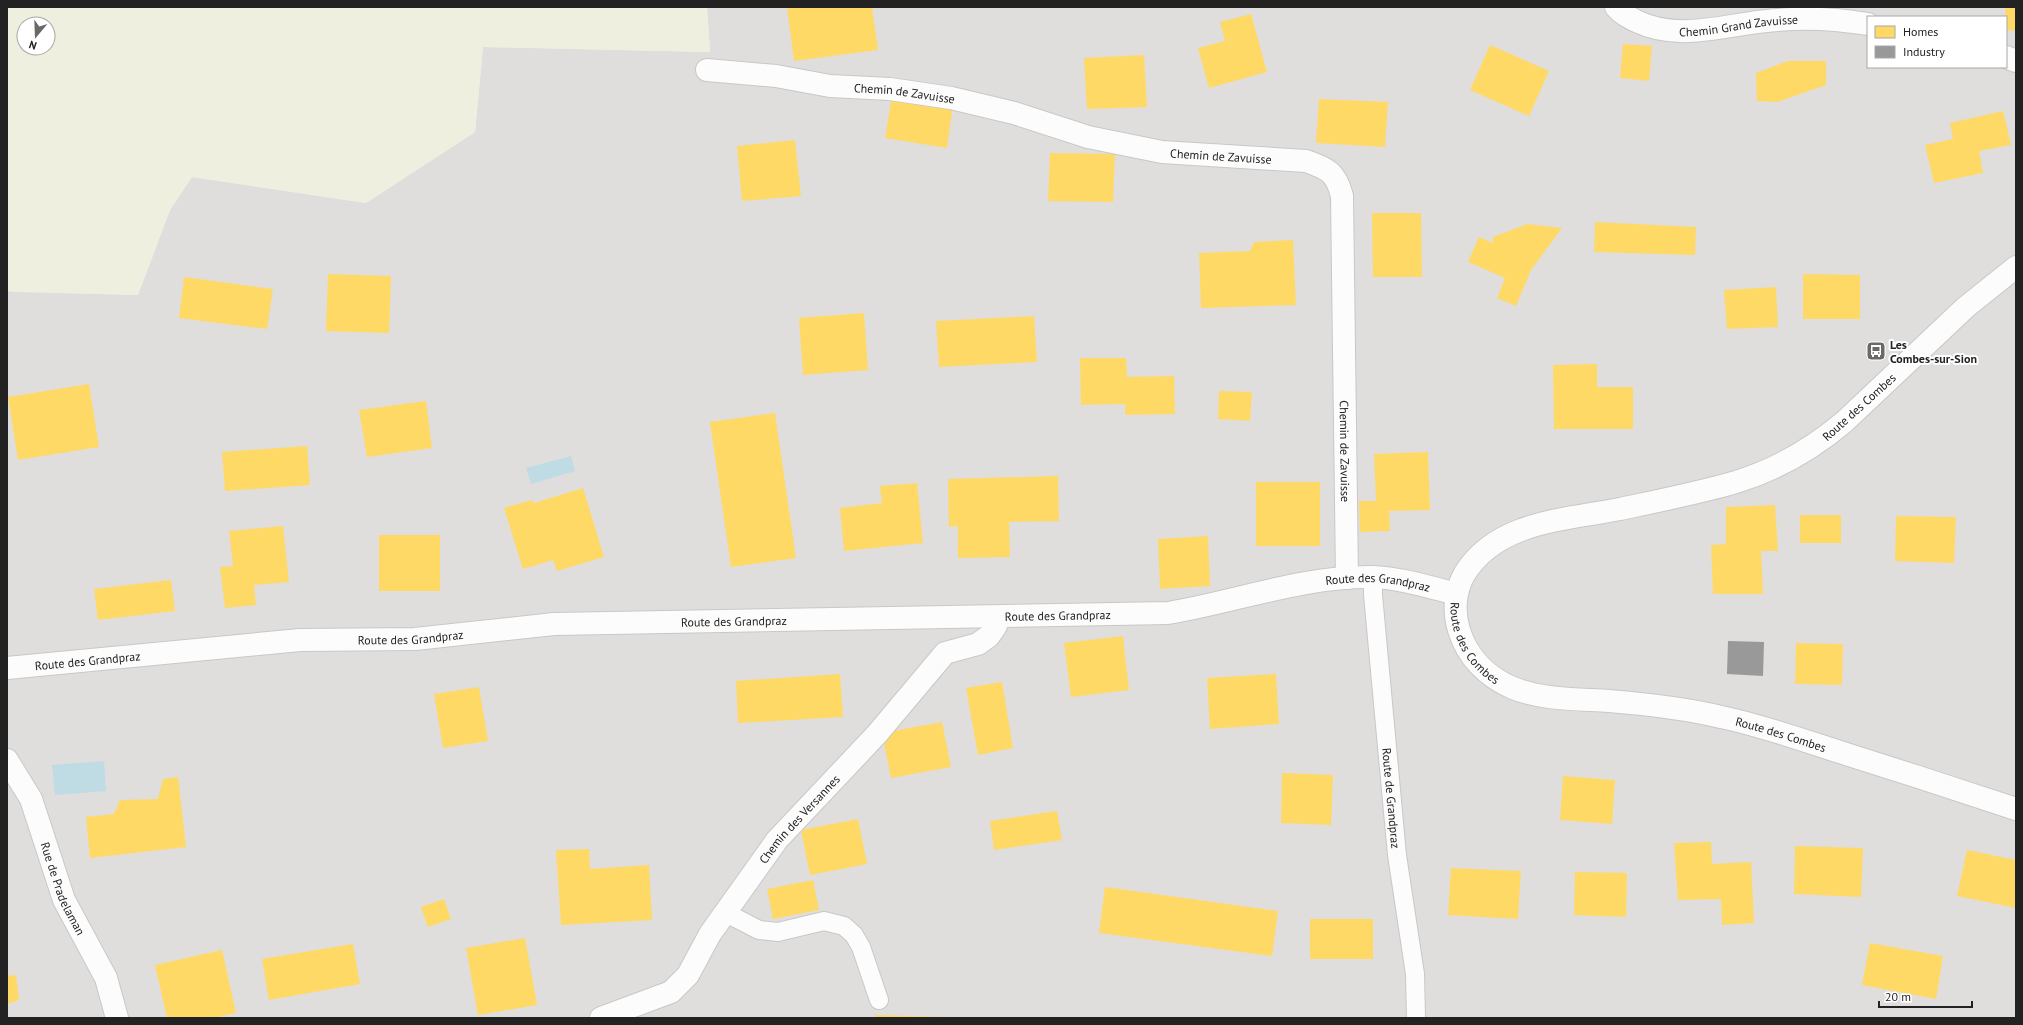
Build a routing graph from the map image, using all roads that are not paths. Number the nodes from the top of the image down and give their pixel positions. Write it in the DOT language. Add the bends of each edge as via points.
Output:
graph roads {
  1 [pos="1616,7"];
  2 [pos="1867,24"];
  3 [pos="707,70"];
  4 [pos="2016,267"];
  5 [pos="1373,577"];
  6 [pos="1347,578"];
  7 [pos="1456,594"];
  8 [pos="996,617"];
  9 [pos="7,668"];
  10 [pos="7,760"];
  11 [pos="2016,809"];
  12 [pos="726,913"];
  13 [pos="879,1000"];
  14 [pos="117,1018"];
  15 [pos="601,1018"];
  16 [pos="1416,1018"];
  1 -- 2 [label="street, Chemin Grand Zavuisse" via="1621,13 1646,26 1668,32 1698,31 1784,19 1831,18"];
  3 -- 6 [label="street, Chemin de Zavuisse" via="951,98 1014,113 1088,137 1162,152 1306,161 1327,169 1339,181 1342,196"];
  4 -- 7 [label="street, Route des Combes" via="1966,307 1844,422 1825,438 1800,453 1770,469 1738,481 1512,532 1491,544 1471,564"];
  5 -- 6 [label="street, Route des Grandpraz"];
  5 -- 7 [label="street, Route des Grandpraz" via="1401,580"];
  5 -- 16 [label="lane, Route de Grandpraz" via="1397,854 1415,974"];
  6 -- 8 [label="street, Route des Grandpraz" via="1307,583 1168,613"];
  7 -- 11 [label="street, Route des Combes" via="1458,630 1467,650 1478,665 1514,688 1543,695 1640,704 1720,716"];
  8 -- 9 [label="street, Route des Grandpraz" via="554,624 422,638 300,640"];
  8 -- 12 [label="street, Chemin des Versannes" via="996,626 989,636 978,644 945,653 877,734 777,840"];
  10 -- 14 [label="street, Rue de Pradelaman" via="31,799 64,900 106,978"];
  12 -- 13 [label="lane" via="759,930 778,932 824,921 844,926 861,947"];
  12 -- 15 [label="street, Chemin des Versannes" via="710,934 688,975 671,992"];
}
